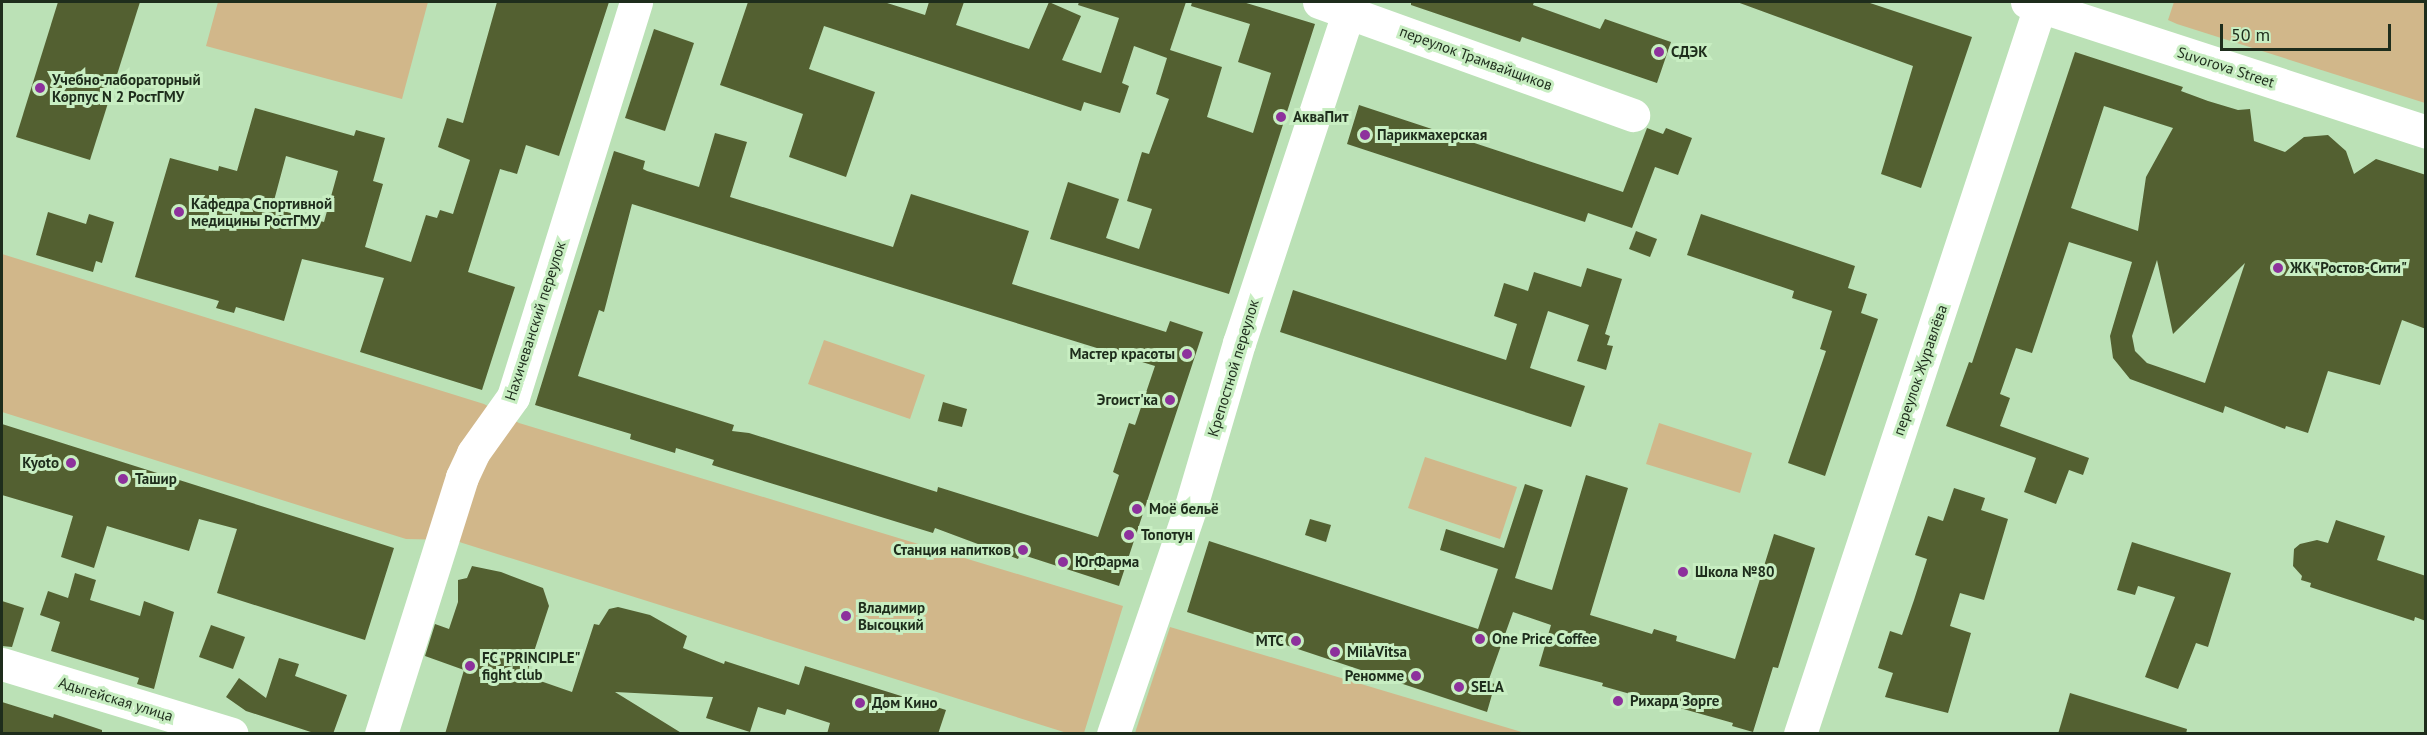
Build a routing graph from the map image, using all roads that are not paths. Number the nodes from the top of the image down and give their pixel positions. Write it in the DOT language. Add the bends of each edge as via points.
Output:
graph roads {
  1 [pos="636,2"];
  2 [pos="2033,4"];
  3 [pos="1340,5"];
  4 [pos="1633,116"];
  5 [pos="2426,132"];
  6 [pos="2,664"];
  7 [pos="232,734"];
  8 [pos="381,734"];
  9 [pos="1113,734"];
  10 [pos="1800,734"];
  1 -- 8 [label="street, Нахичеванский переулок" via="513,397 473,453 462,477"];
  2 -- 5 [label="street, Suvorova Street"];
  2 -- 10 [label="street, переулок Журавлёва"];
  3 -- 4 [label="street, переулок Трамвайщиков"];
  3 -- 9 [label="street, Крепостной переулок" via="1191,507"];
  6 -- 7 [label="street, Адыгейская улица"];
}
